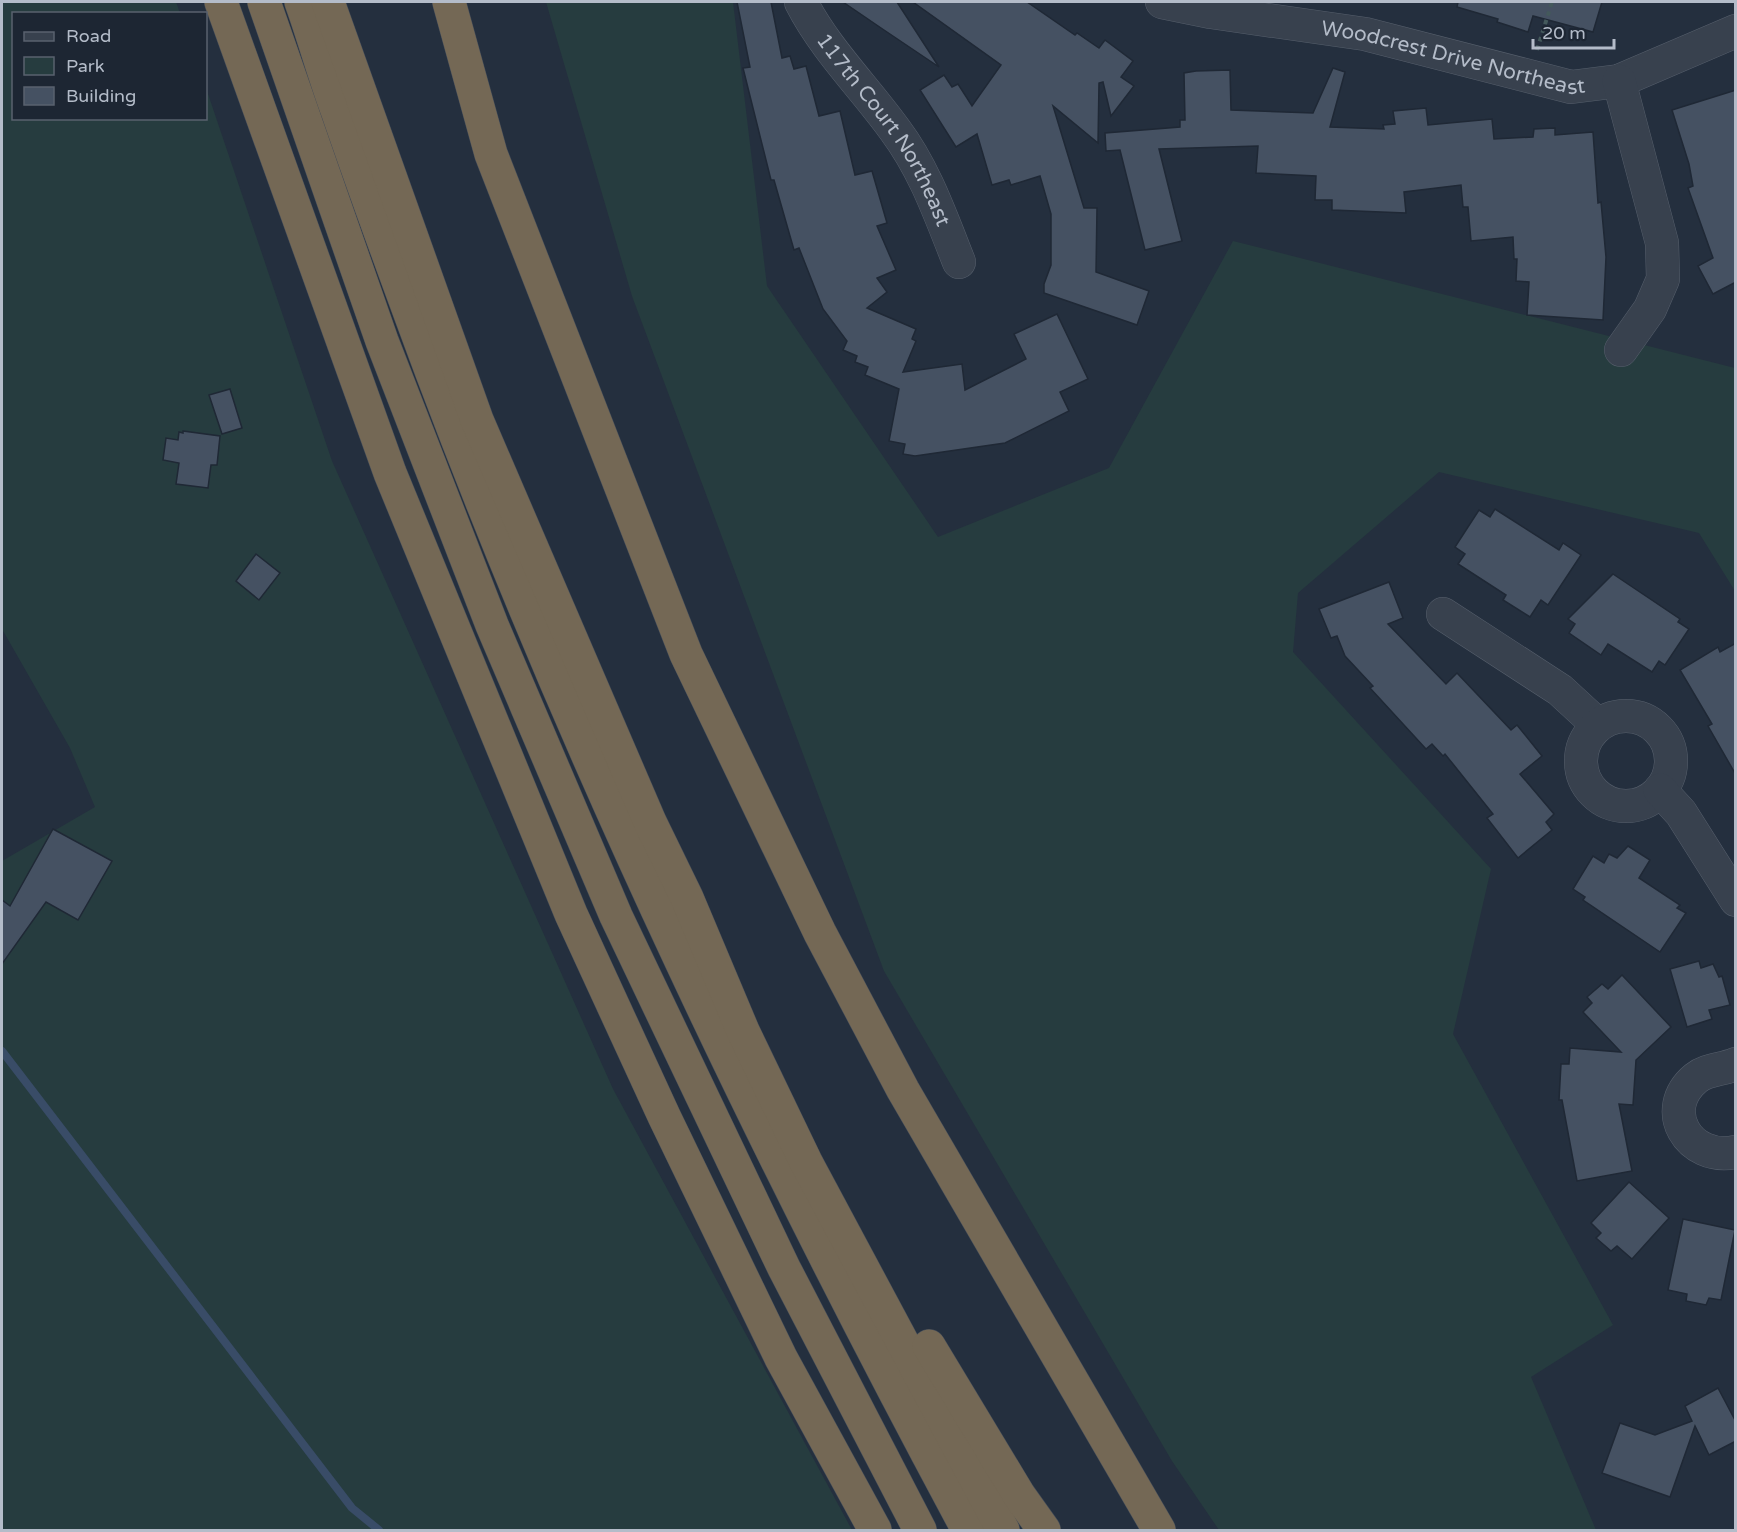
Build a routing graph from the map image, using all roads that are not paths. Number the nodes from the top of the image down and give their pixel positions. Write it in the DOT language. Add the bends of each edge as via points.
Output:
graph roads {
  1 [pos="221,2"];
  2 [pos="264,2"];
  3 [pos="301,2"];
  4 [pos="328,2"];
  5 [pos="449,2"];
  6 [pos="801,2"];
  7 [pos="1162,2"];
  8 [pos="1736,31"];
  9 [pos="1619,81"];
  10 [pos="959,262"];
  11 [pos="1621,350"];
  12 [pos="1443,614"];
  13 [pos="1598,725"];
  14 [pos="1660,790"];
  15 [pos="1736,900"];
  16 [pos="1736,1064"];
  17 [pos="1736,1152"];
  18 [pos="806,1161"];
  19 [pos="1158,1526"];
  20 [pos="875,1530"];
  21 [pos="920,1530"];
  22 [pos="968,1530"];
  23 [pos="1003,1530"];
  24 [pos="1044,1530"];
  1 -- 20 [label="highway" via="390,473 571,914 781,1358"];
  2 -- 21 [label="highway" via="382,341 492,625 616,916 784,1268"];
  3 -- 22 [label="highway" via="432,374 606,794 735,1078 855,1318"];
  4 -- 18 [label="highway" via="477,420 650,822"];
  5 -- 19 [label="highway" via="491,154 686,654 820,933 903,1090"];
  6 -- 10 [label="street, 117th Court Northeast" via="813,25 897,132 928,185"];
  7 -- 9 [label="street, Woodcrest Drive Northeast" via="1365,34 1571,87"];
  8 -- 9 [label="street, Woodcrest Drive Northeast"];
  9 -- 11 [label="street" via="1662,243 1663,279 1650,309"];
  12 -- 13 [label="street" via="1560,690"];
  13 -- 14 [label="street" via="1612,718 1638,717 1660,730 1670,753 1670,766"];
  13 -- 14 [label="street" via="1584,743 1581,755 1583,774 1592,791 1613,805 1626,806 1651,799"];
  14 -- 15 [label="street" via="1681,813"];
  16 -- 17 [label="street" via="1695,1078 1679,1107 1683,1130 1699,1148 1710,1153"];
  18 -- 23 [label="highway"];
  18 -- 24 [label="highway" via="858,1210 931,1351"];
}
